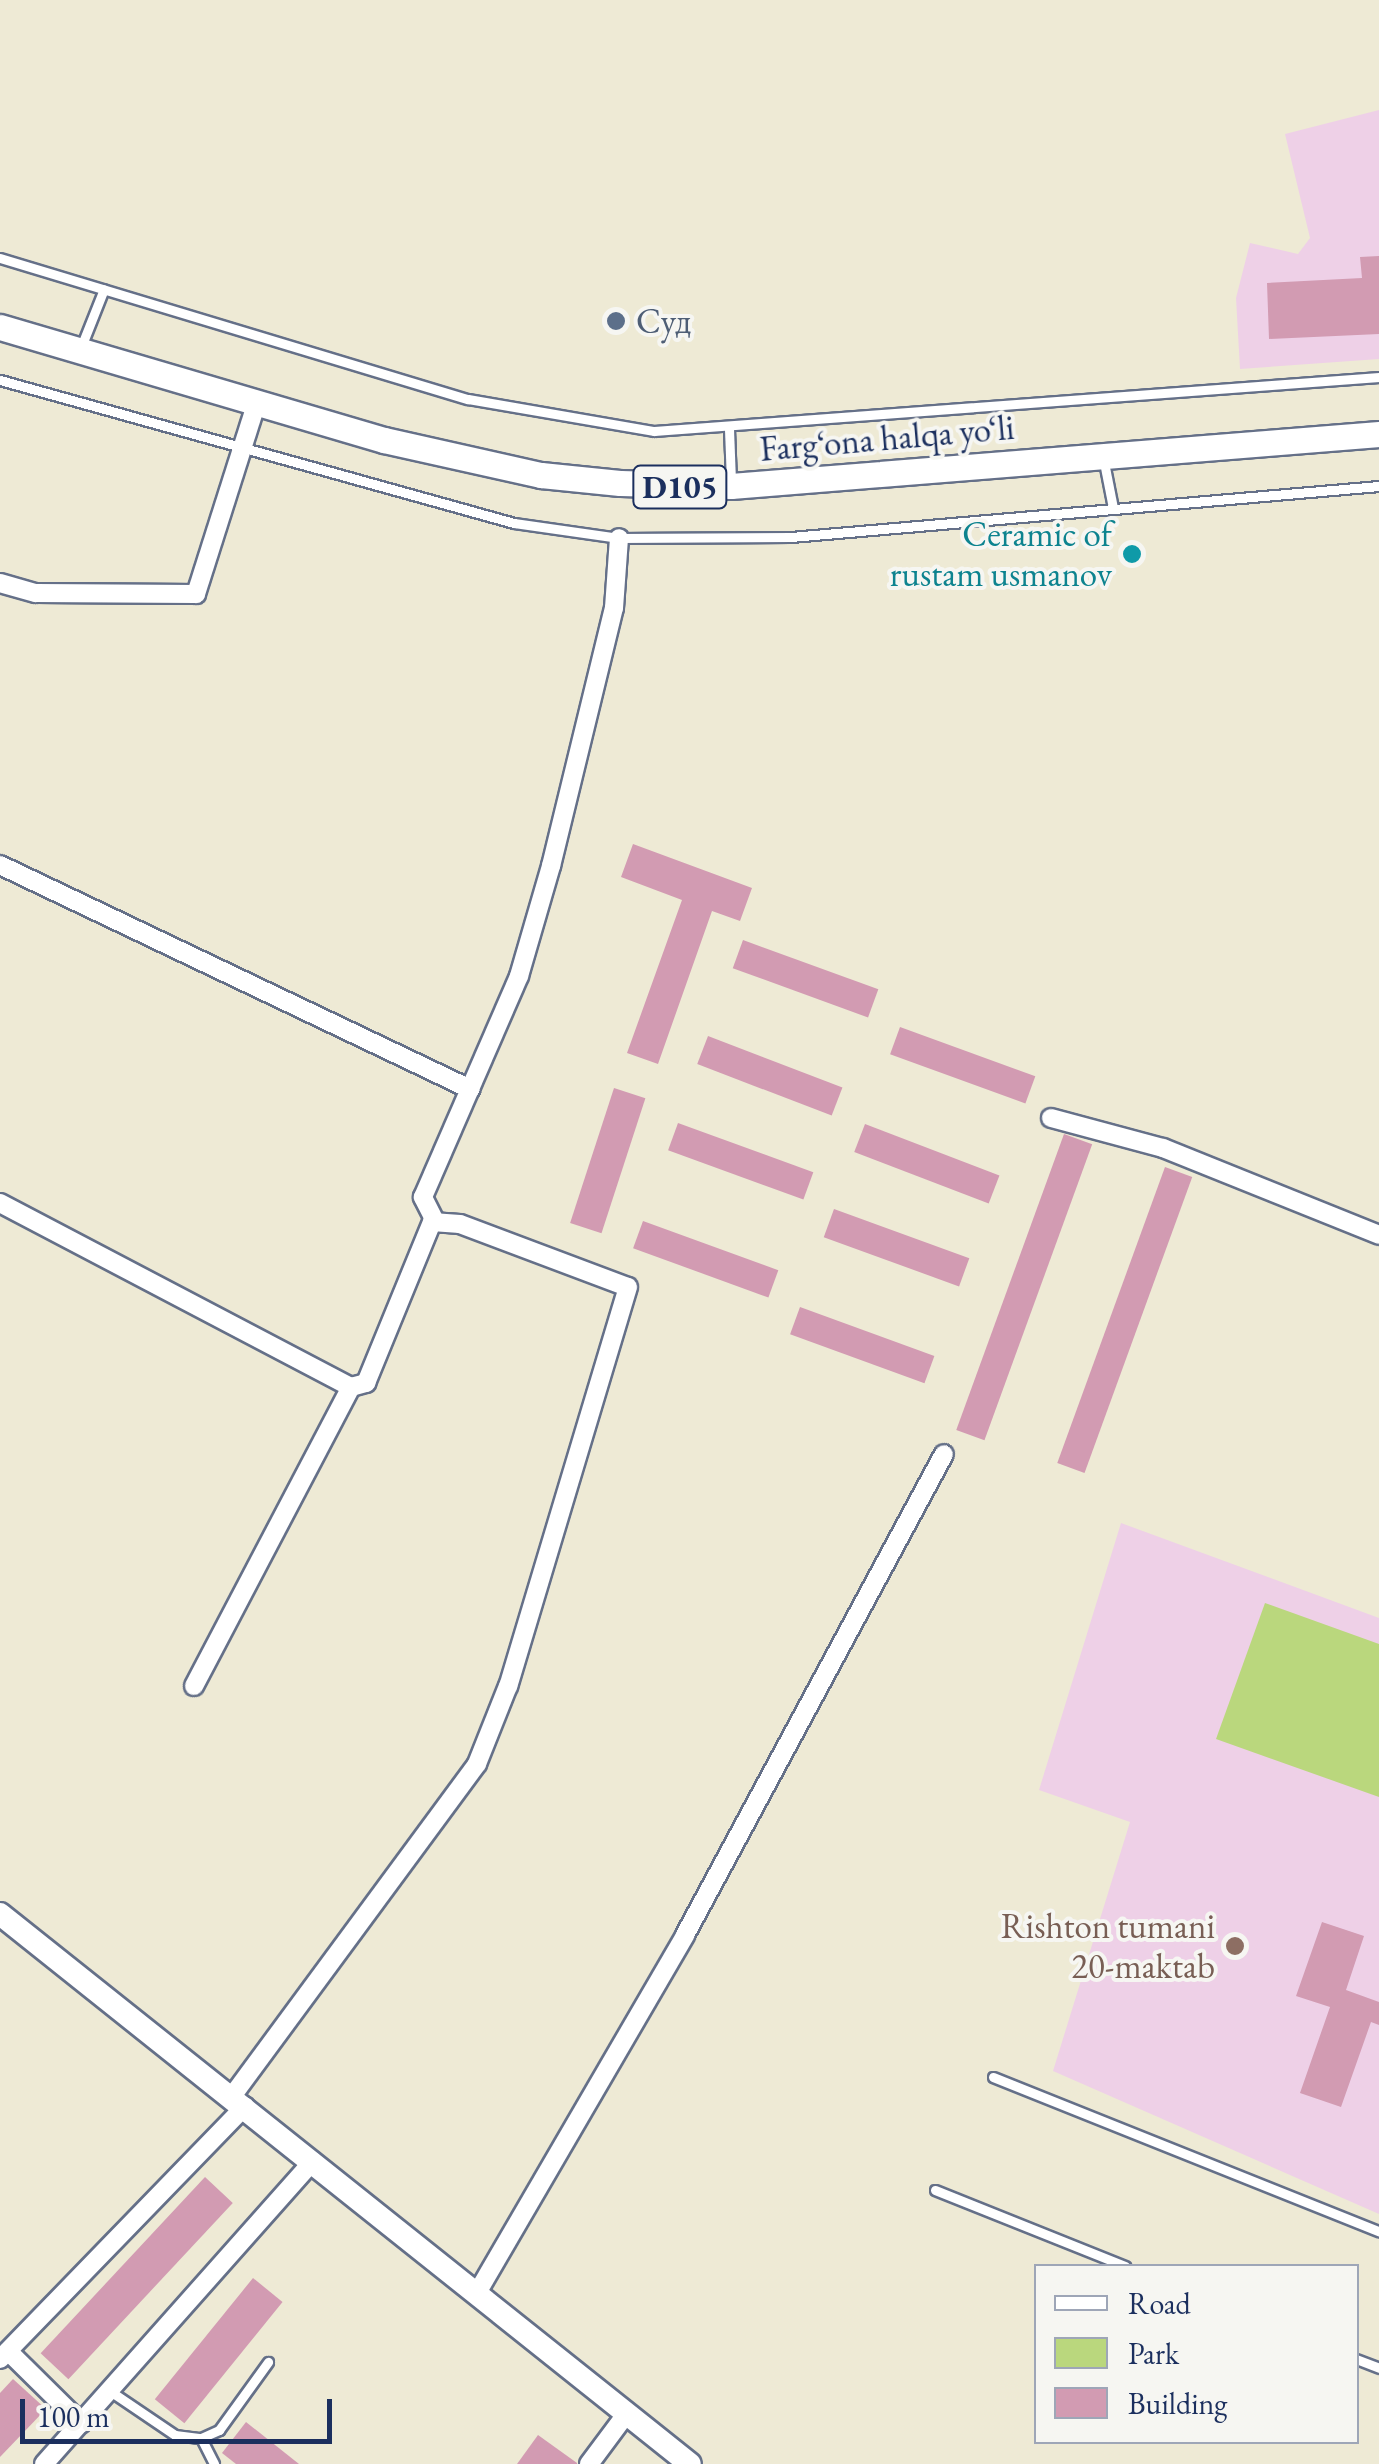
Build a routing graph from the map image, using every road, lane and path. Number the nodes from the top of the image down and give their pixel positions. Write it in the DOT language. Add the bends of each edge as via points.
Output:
graph roads {
  1 [pos="0,258"];
  2 [pos="104,289"];
  3 [pos="0,327"];
  4 [pos="79,351"];
  5 [pos="1379,377"];
  6 [pos="0,380"];
  7 [pos="257,402"];
  8 [pos="730,428"];
  9 [pos="1379,434"];
  10 [pos="245,450"];
  11 [pos="1103,456"];
  12 [pos="732,486"];
  13 [pos="1379,486"];
  14 [pos="1113,508"];
  15 [pos="619,538"];
  16 [pos="0,583"];
  17 [pos="0,865"];
  18 [pos="470,1089"];
  19 [pos="1051,1118"];
  20 [pos="0,1203"];
  21 [pos="435,1221"];
  22 [pos="1379,1235"];
  23 [pos="352,1387"];
  24 [pos="944,1454"];
  25 [pos="194,1686"];
  26 [pos="0,1914"];
  27 [pos="992,2077"];
  28 [pos="238,2101"];
  29 [pos="313,2161"];
  30 [pos="935,2190"];
  31 [pos="1379,2231"];
  32 [pos="1120,2264"];
  33 [pos="477,2292"];
  34 [pos="4,2355"];
  35 [pos="268,2362"];
  36 [pos="108,2390"];
  37 [pos="628,2414"];
  38 [pos="81,2423"];
  39 [pos="201,2438"];
  40 [pos="44,2464"];
  41 [pos="214,2464"];
  42 [pos="589,2464"];
  43 [pos="690,2464"];
  1 -- 2 [label="lane"];
  2 -- 4 [label="lane"];
  2 -- 8 [label="lane" via="468,399 654,431"];
  3 -- 4 [label="main road, Farg‘ona halqa yo‘li / D105"];
  4 -- 7 [label="main road, Farg‘ona halqa yo‘li / D105"];
  5 -- 8 [label="lane"];
  6 -- 10 [label="lane"];
  7 -- 10 [label="street"];
  7 -- 12 [label="main road, Farg‘ona halqa yo‘li / D105" via="384,440 541,475"];
  8 -- 12 [label="lane"];
  9 -- 11 [label="main road, Farg‘ona halqa yo‘li / D105"];
  10 -- 15 [label="lane" via="514,522"];
  10 -- 16 [label="street" via="196,594 36,594"];
  11 -- 12 [label="main road, Farg‘ona halqa yo‘li / D105"];
  11 -- 14 [label="lane"];
  13 -- 14 [label="lane"];
  14 -- 15 [label="lane" via="791,536"];
  15 -- 18 [label="street" via="614,608 551,866 519,976"];
  17 -- 18 [label="street"];
  18 -- 21 [label="street" via="423,1198"];
  19 -- 22 [label="street" via="1163,1148"];
  20 -- 23 [label="street"];
  21 -- 23 [label="street" via="366,1383"];
  21 -- 28 [label="street" via="460,1224 628,1287 625,1309 508,1686 477,1764"];
  23 -- 25 [label="street"];
  24 -- 33 [label="street" via="685,1934"];
  26 -- 28 [label="street"];
  27 -- 31 [label="lane"];
  28 -- 29 [label="street"];
  28 -- 34 [label="street"];
  29 -- 33 [label="street"];
  29 -- 36 [label="street"];
  30 -- 32 [label="lane"];
  33 -- 37 [label="street"];
  34 -- 38 [label="street"];
  35 -- 39 [label="lane" via="219,2430"];
  36 -- 38 [label="street"];
  36 -- 39 [label="lane" via="175,2435"];
  37 -- 42 [label="street"];
  37 -- 43 [label="street"];
  38 -- 40 [label="street"];
  39 -- 41 [label="lane"];
}
